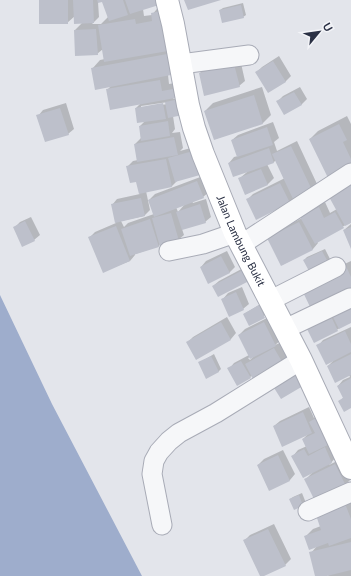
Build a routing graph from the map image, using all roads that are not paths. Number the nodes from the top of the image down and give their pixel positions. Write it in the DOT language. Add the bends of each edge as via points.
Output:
graph roads {
  1 [pos="167,0"];
  2 [pos="249,55"];
  3 [pos="181,64"];
  4 [pos="351,173"];
  5 [pos="238,238"];
  6 [pos="169,251"];
  7 [pos="336,267"];
  8 [pos="350,298"];
  9 [pos="271,300"];
  10 [pos="285,329"];
  11 [pos="301,360"];
  12 [pos="351,468"];
  13 [pos="351,492"];
  14 [pos="308,511"];
  15 [pos="162,525"];
  1 -- 3 [label="street, Jalan Lambung Bukit"];
  2 -- 3 [label="street"];
  3 -- 5 [label="street, Jalan Lambung Bukit" via="194,128"];
  4 -- 5 [label="street"];
  5 -- 6 [label="street"];
  5 -- 9 [label="street, Jalan Lambung Bukit"];
  7 -- 9 [label="street"];
  8 -- 10 [label="street"];
  9 -- 10 [label="street, Jalan Lambung Bukit"];
  10 -- 11 [label="street, Jalan Lambung Bukit"];
  11 -- 12 [label="street, Jalan Lambung Bukit"];
  11 -- 15 [label="street" via="179,433 159,452 154,461 152,474"];
  13 -- 14 [label="street"];
}
